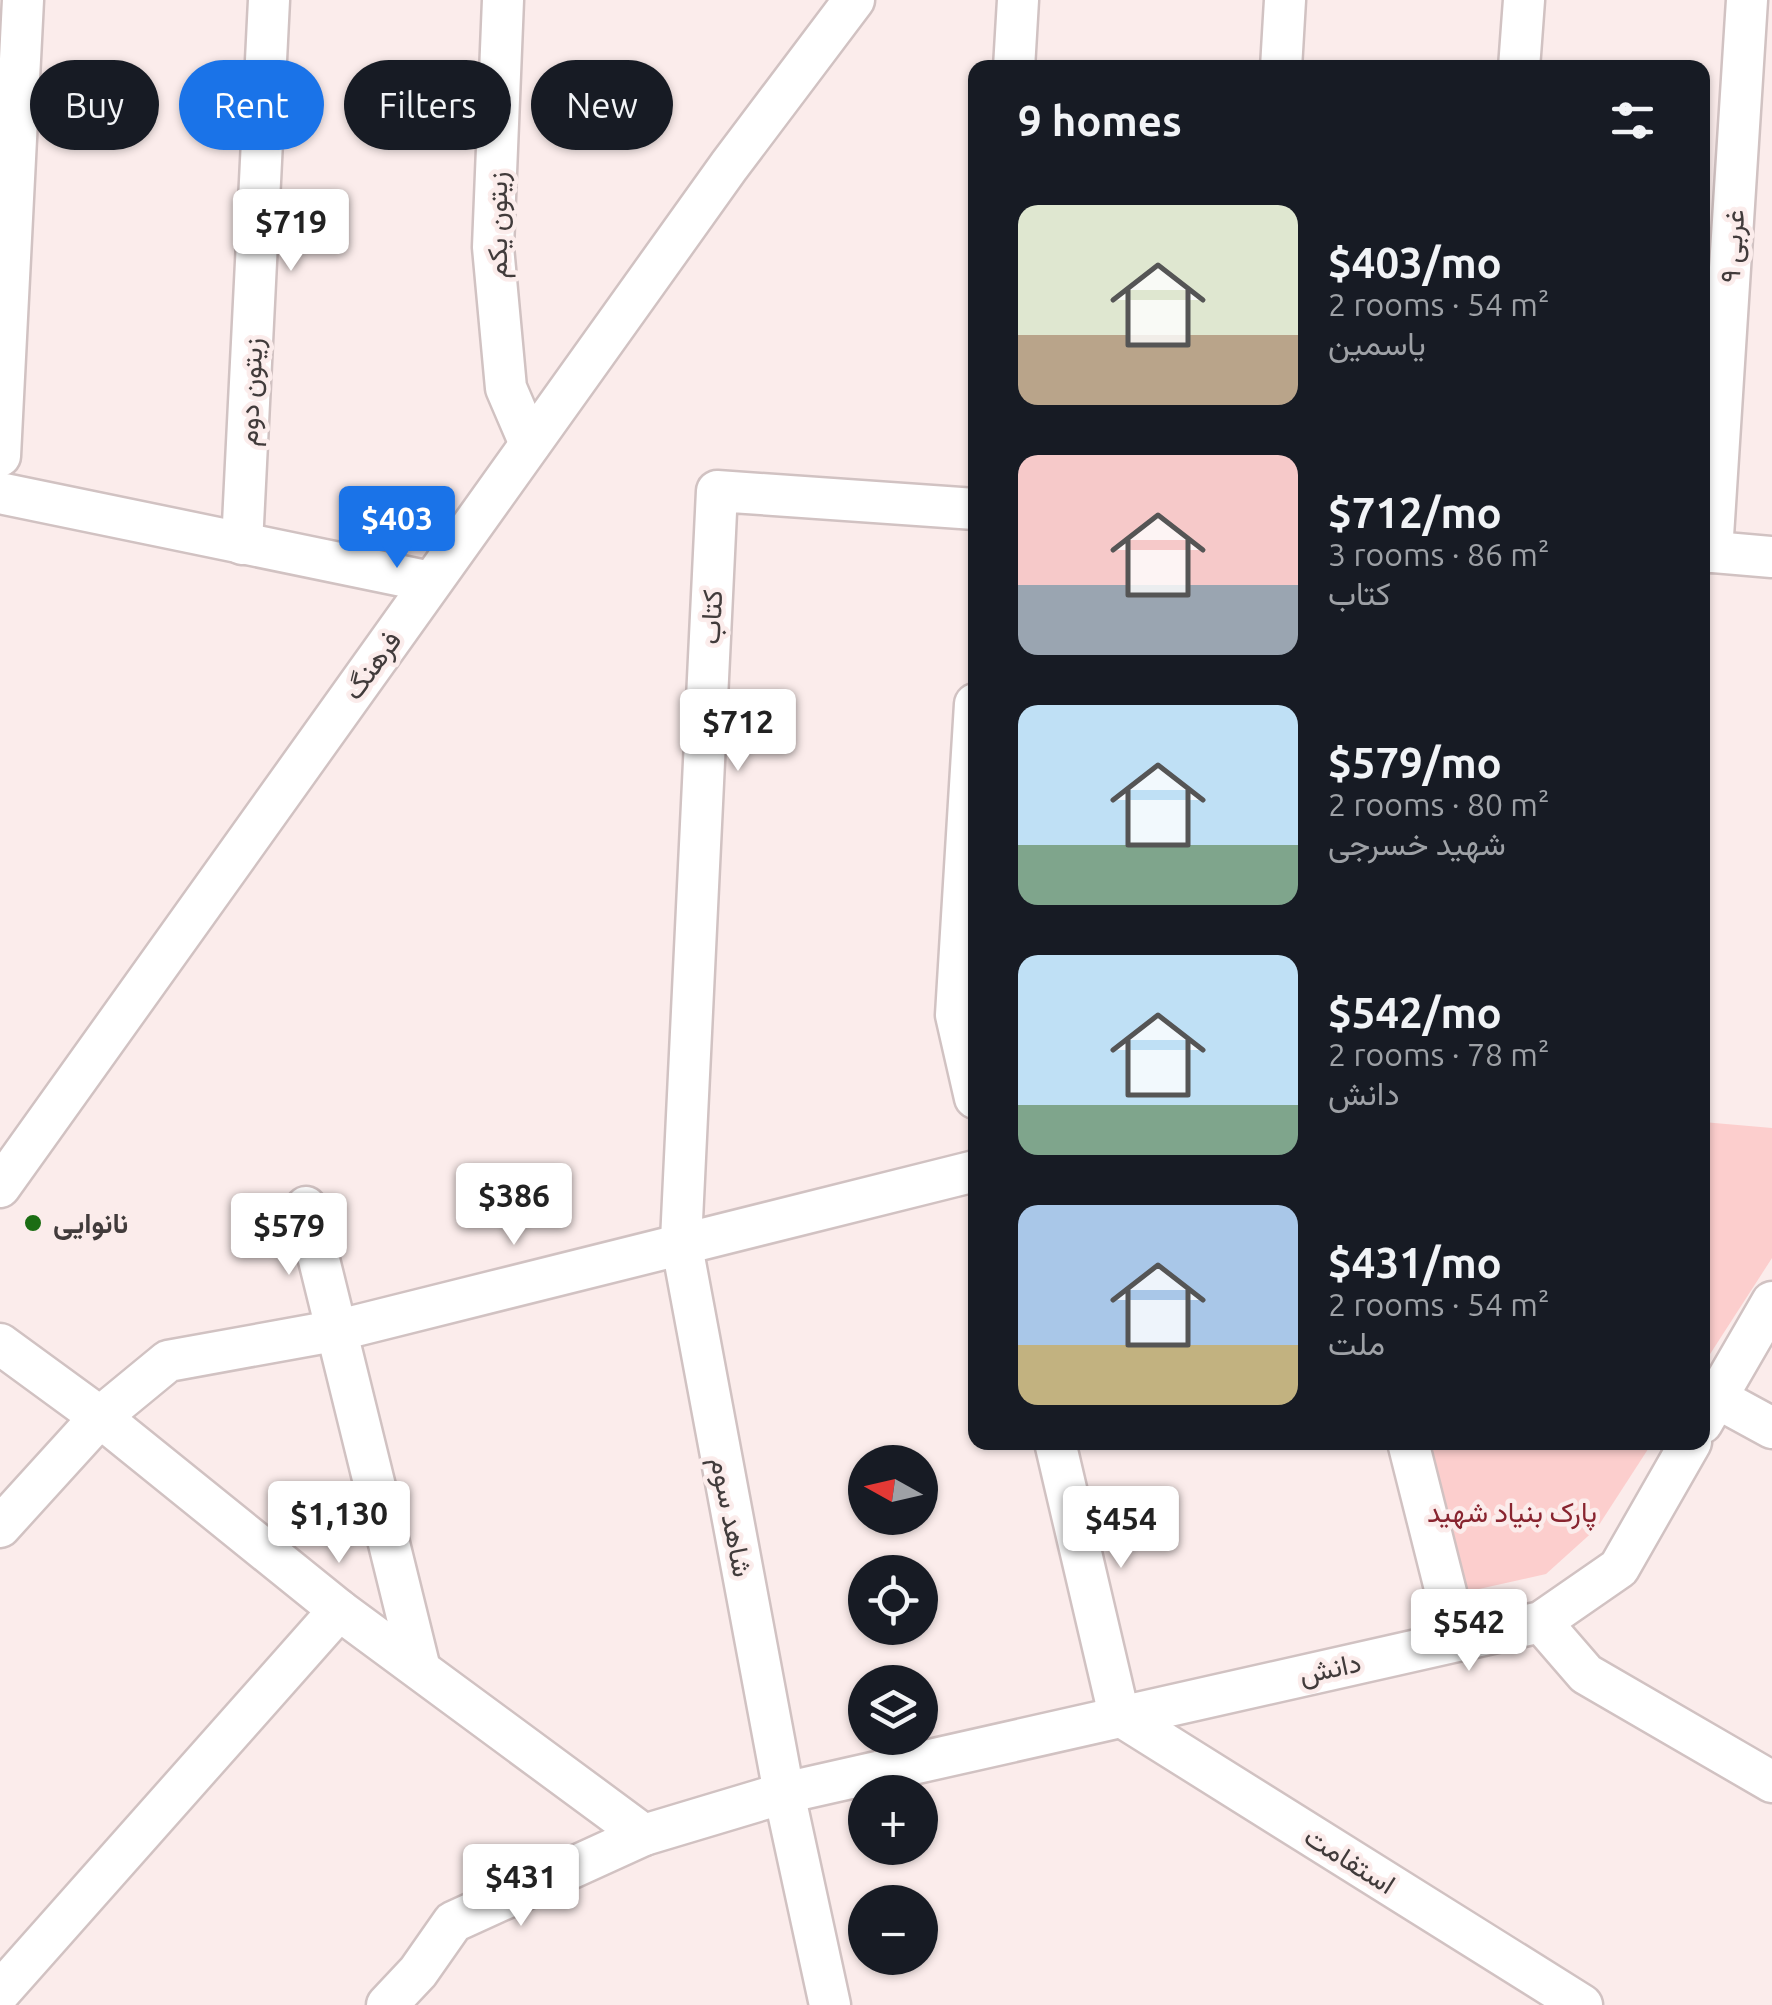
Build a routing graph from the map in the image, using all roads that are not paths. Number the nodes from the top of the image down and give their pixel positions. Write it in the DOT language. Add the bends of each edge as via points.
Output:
graph roads {
  1 [pos="23,0"];
  2 [pos="269,0"];
  3 [pos="503,0"];
  4 [pos="854,0"];
  5 [pos="1018,0"];
  6 [pos="1285,0"];
  7 [pos="1524,0"];
  8 [pos="1748,0"];
  9 [pos="1014,60"];
  10 [pos="1281,60"];
  11 [pos="1520,60"];
  12 [pos="1718,223"];
  13 [pos="530,444"];
  14 [pos="0,456"];
  15 [pos="1710,462"];
  16 [pos="0,493"];
  17 [pos="968,509"];
  18 [pos="242,544"];
  19 [pos="1710,552"];
  20 [pos="1772,557"];
  21 [pos="431,582"];
  22 [pos="968,819"];
  23 [pos="968,1067"];
  24 [pos="968,1173"];
  25 [pos="0,1187"];
  26 [pos="306,1208"];
  27 [pos="680,1242"];
  28 [pos="1772,1302"];
  29 [pos="339,1330"];
  30 [pos="0,1344"];
  31 [pos="1710,1410"];
  32 [pos="100,1416"];
  33 [pos="1772,1428"];
  34 [pos="1057,1450"];
  35 [pos="1410,1450"];
  36 [pos="1686,1450"];
  37 [pos="0,1527"];
  38 [pos="339,1610"];
  39 [pos="1541,1622"];
  40 [pos="1458,1640"];
  41 [pos="420,1669"];
  42 [pos="1119,1715"];
  43 [pos="1772,1782"];
  44 [pos="784,1793"];
  45 [pos="644,1835"];
  46 [pos="423,1989"];
  47 [pos="0,1992"];
  48 [pos="388,2005"];
  49 [pos="830,2005"];
  50 [pos="1582,2005"];
  1 -- 14 [label="street"];
  2 -- 18 [label="street, زیتون دوم"];
  3 -- 13 [label="street, زیتون یکم" via="493,247 506,388"];
  4 -- 13 [label="street, فرهنگ"];
  5 -- 9 [label="street"];
  6 -- 10 [label="street"];
  7 -- 11 [label="street"];
  8 -- 12 [label="street, غربی ۹"];
  12 -- 15 [label="street, غربی ۹"];
  13 -- 21 [label="street, فرهنگ"];
  16 -- 18 [label="street"];
  17 -- 27 [label="street, کتاب" via="716,491"];
  18 -- 21 [label="street"];
  19 -- 20 [label="street"];
  21 -- 25 [label="street, فرهنگ"];
  22 -- 23 [label="street" via="956,1015"];
  24 -- 27 [label="street"];
  26 -- 29 [label="street"];
  27 -- 29 [label="street"];
  27 -- 44 [label="street, شاهد سوم"];
  28 -- 31 [label="street"];
  29 -- 32 [label="street" via="168,1361"];
  29 -- 41 [label="street"];
  30 -- 32 [label="street"];
  31 -- 33 [label="street"];
  32 -- 37 [label="street"];
  32 -- 38 [label="street"];
  34 -- 42 [label="street"];
  35 -- 40 [label="street"];
  36 -- 39 [label="street, دانش" via="1619,1568"];
  38 -- 41 [label="street"];
  38 -- 47 [label="street"];
  39 -- 40 [label="street, دانش"];
  39 -- 43 [label="street" via="1586,1674"];
  40 -- 42 [label="street, دانش"];
  41 -- 45 [label="street"];
  42 -- 44 [label="street, دانش"];
  42 -- 50 [label="street, استفامت"];
  44 -- 45 [label="street, دانش"];
  44 -- 49 [label="street, شاهد سوم"];
  45 -- 46 [label="street, دانش" via="454,1922"];
  46 -- 48 [label="street, دانش"];
}
